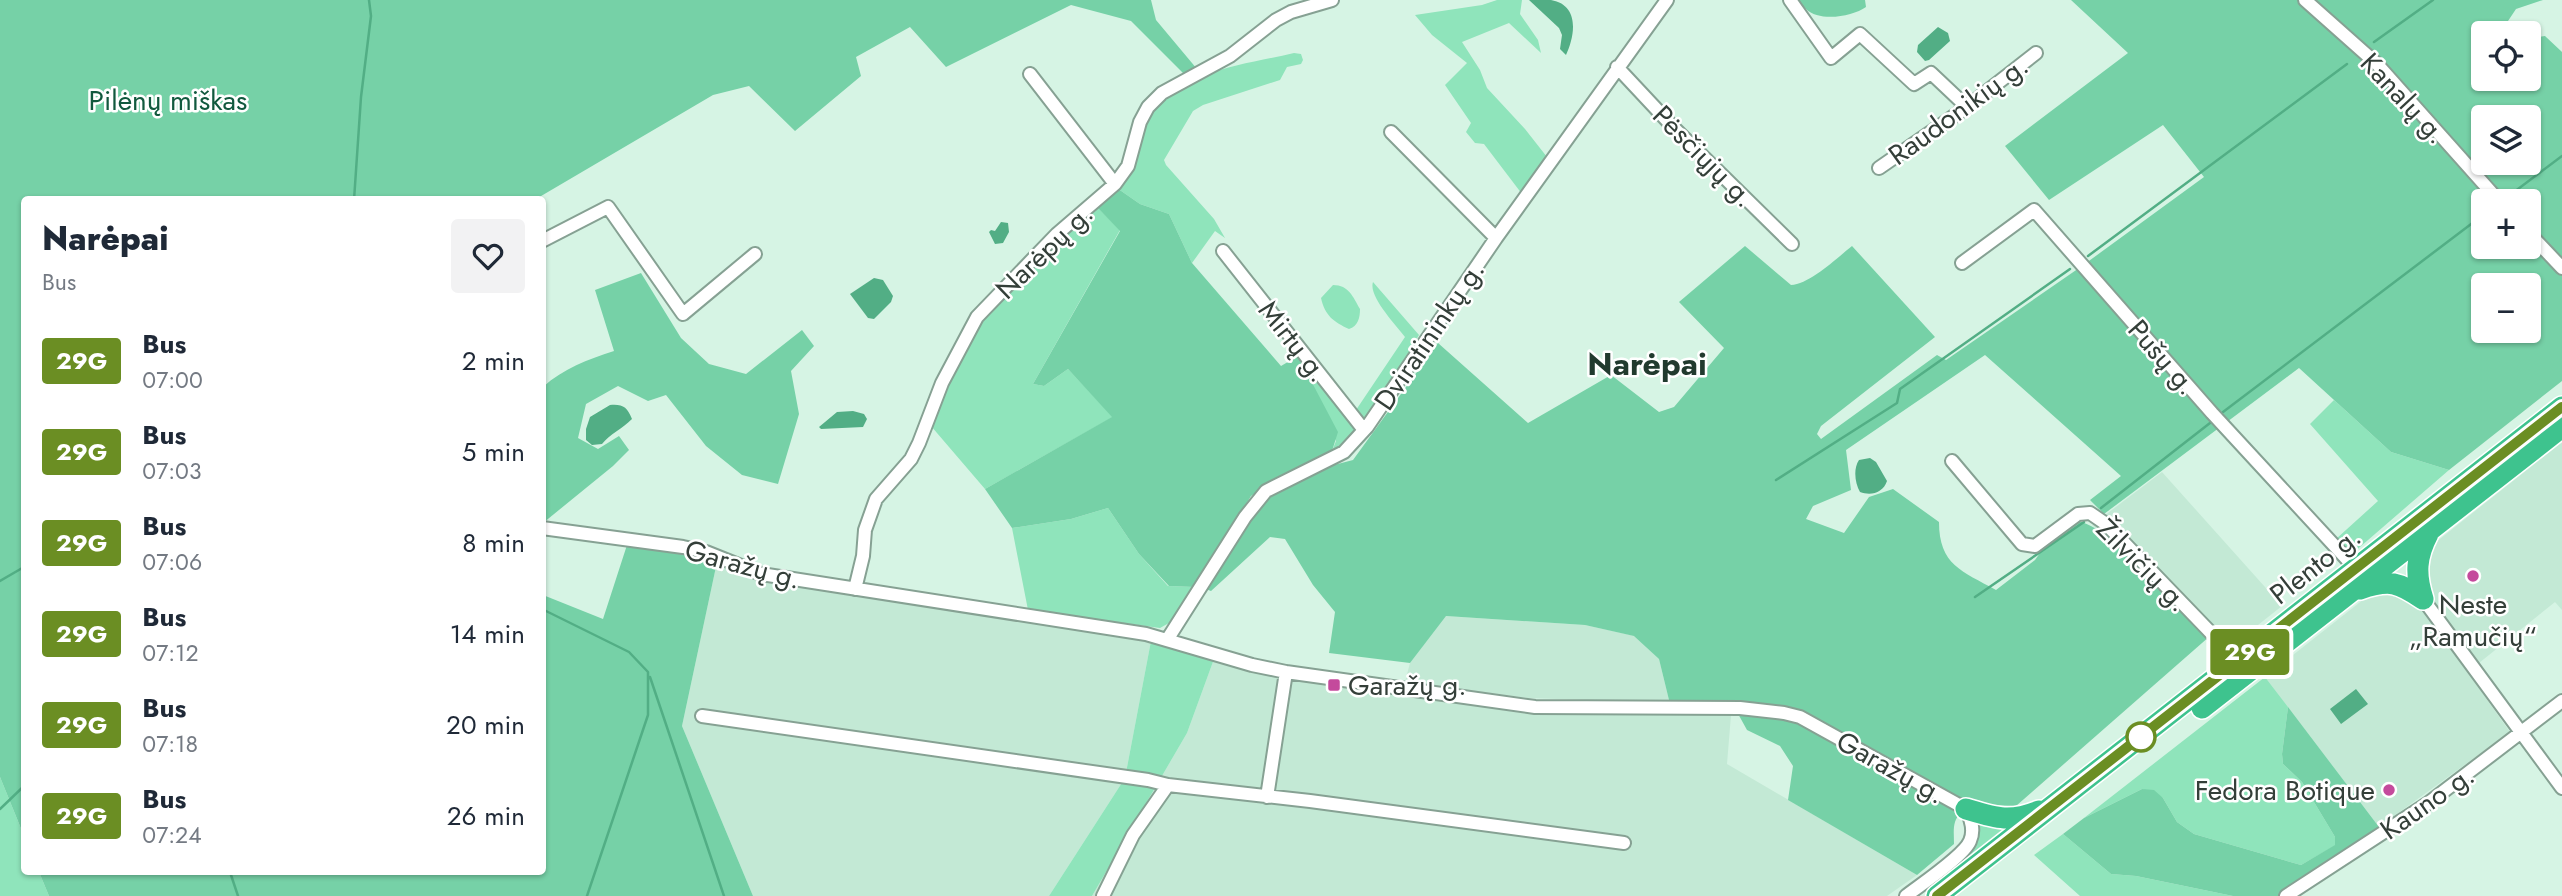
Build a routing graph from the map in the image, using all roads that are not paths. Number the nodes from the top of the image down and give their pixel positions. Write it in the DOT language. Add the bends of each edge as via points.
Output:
graph roads {
  1 [pos="1332,0"];
  2 [pos="1667,0"];
  3 [pos="1790,0"];
  4 [pos="2305,0"];
  5 [pos="2036,52"];
  6 [pos="1617,67"];
  7 [pos="1030,74"];
  8 [pos="1967,107"];
  9 [pos="1391,132"];
  10 [pos="1879,168"];
  11 [pos="1115,184"];
  12 [pos="2488,189"];
  13 [pos="1496,238"];
  14 [pos="546,239"];
  15 [pos="1792,244"];
  16 [pos="2541,246"];
  17 [pos="1223,251"];
  18 [pos="755,254"];
  19 [pos="1962,263"];
  20 [pos="2562,268"];
  21 [pos="2562,407"];
  22 [pos="2562,427"];
  23 [pos="1364,430"];
  24 [pos="1952,461"];
  25 [pos="546,529"];
  26 [pos="2430,529"];
  27 [pos="2355,568"];
  28 [pos="855,589"];
  29 [pos="2352,591"];
  30 [pos="2423,599"];
  31 [pos="1167,640"];
  32 [pos="2238,661"];
  33 [pos="1286,672"];
  34 [pos="2562,701"];
  35 [pos="702,716"];
  36 [pos="2521,734"];
  37 [pos="1168,785"];
  38 [pos="2562,788"];
  39 [pos="1267,797"];
  40 [pos="2057,803"];
  41 [pos="1966,809"];
  42 [pos="1624,844"];
  43 [pos="1103,896"];
  44 [pos="1906,896"];
  45 [pos="1937,896"];
  46 [pos="1960,896"];
  47 [pos="2286,896"];
  1 -- 11 [label="street, Narėpų g." via="1276,20 1230,55 1162,93 1140,122 1128,166"];
  2 -- 6 [label="street, Dviratininkų g."];
  3 -- 8 [label="street" via="1831,58 1860,34 1914,84 1931,73"];
  4 -- 12 [label="street, Kanalų g." via="2377,64"];
  5 -- 8 [label="street, Raudonikių g."];
  6 -- 13 [label="street, Dviratininkų g."];
  6 -- 15 [label="street, Pėsčiųjų g."];
  7 -- 11 [label="street"];
  8 -- 10 [label="street, Raudonikių g."];
  9 -- 13 [label="street"];
  11 -- 28 [label="street, Narėpų g." via="1057,234 977,317 942,383 911,459 876,499 865,530"];
  13 -- 23 [label="street, Dviratininkų g."];
  14 -- 18 [label="street" via="608,207 683,314"];
  16 -- 20 [label="street"];
  17 -- 23 [label="street, Mirtų g."];
  19 -- 27 [label="street, Pušų g." via="2034,210"];
  21 -- 27 [label="highway, Plento g."];
  22 -- 26 [label="highway, Plento g."];
  23 -- 31 [label="street, Dviratininkų g." via="1344,452 1266,491"];
  24 -- 32 [label="street, Žilvičių g." via="2022,544 2035,546 2078,514 2090,513 2106,524"];
  25 -- 28 [label="street, Garažų g." via="683,547 761,574"];
  26 -- 29 [label="highway, Plento g."];
  26 -- 30 [label="highway" via="2417,562"];
  27 -- 32 [label="highway, Plento g."];
  28 -- 31 [label="street, Garažų g."];
  29 -- 30 [label="highway" via="2388,582"];
  29 -- 46 [label="highway, Plento g."];
  30 -- 36 [label="street"];
  31 -- 33 [label="street, Garažų g."];
  32 -- 40 [label="highway, Plento g."];
  33 -- 39 [label="street"];
  33 -- 41 [label="street, Garažų g." via="1535,707 1740,708 1784,713 1800,717"];
  34 -- 36 [label="street, Kauno g."];
  35 -- 37 [label="street"];
  36 -- 38 [label="street"];
  36 -- 47 [label="street, Kauno g." via="2427,804"];
  37 -- 39 [label="street"];
  37 -- 43 [label="street" via="1133,835"];
  39 -- 42 [label="street"];
  40 -- 41 [label="highway" via="2012,820"];
  40 -- 45 [label="highway, Plento g."];
  41 -- 44 [label="street, Garažų g." via="1972,831 1967,847"];
}
